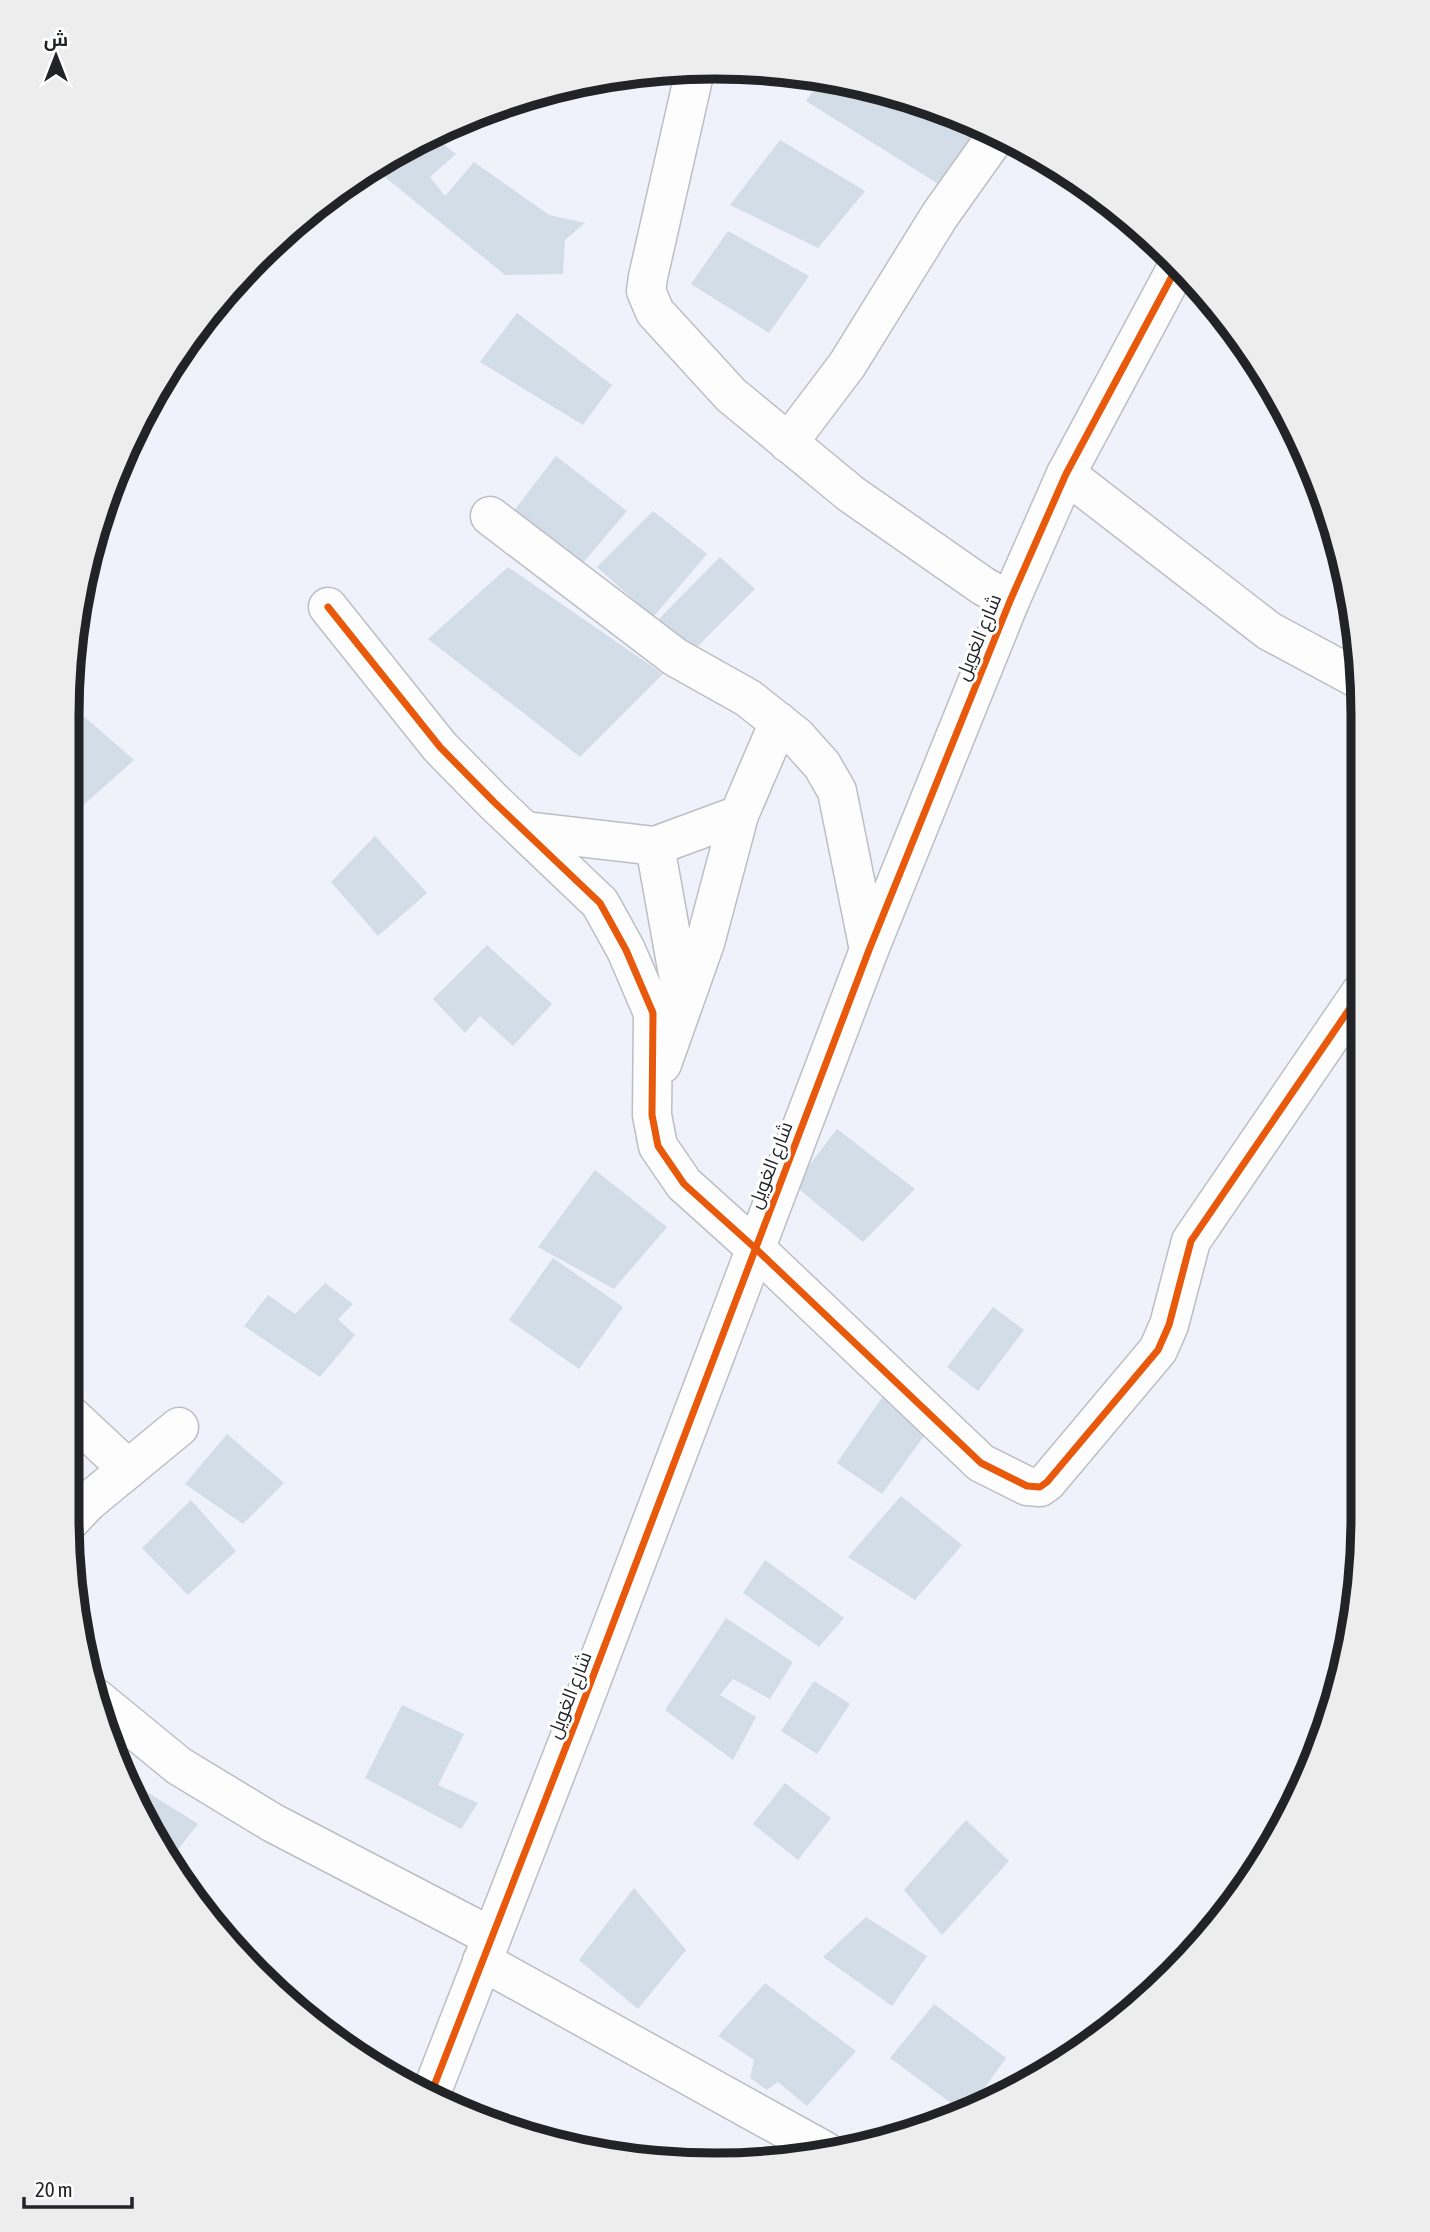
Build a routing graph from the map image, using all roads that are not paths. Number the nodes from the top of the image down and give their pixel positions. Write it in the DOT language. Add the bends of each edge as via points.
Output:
graph roads {
  1 [pos="693,80"];
  2 [pos="992,142"];
  3 [pos="1173,274"];
  4 [pos="788,443"];
  5 [pos="1066,474"];
  6 [pos="490,516"];
  7 [pos="1010,601"];
  8 [pos="328,607"];
  9 [pos="1350,675"];
  10 [pos="779,722"];
  11 [pos="739,815"];
  12 [pos="526,831"];
  13 [pos="655,846"];
  14 [pos="869,950"];
  15 [pos="683,1005"];
  16 [pos="1351,1007"];
  17 [pos="653,1089"];
  18 [pos="755,1248"];
  19 [pos="79,1423"];
  20 [pos="179,1427"];
  21 [pos="128,1469"];
  22 [pos="79,1511"];
  23 [pos="109,1708"];
  24 [pos="487,1949"];
  25 [pos="433,2088"];
  26 [pos="815,2145"];
  1 -- 4 [label="street" via="648,277 648,299 731,395"];
  2 -- 4 [label="street" via="940,215 847,365"];
  3 -- 5 [label="street, شارع الغويل"];
  4 -- 7 [label="street" via="851,494"];
  5 -- 7 [label="street, شارع الغويل"];
  5 -- 9 [label="street" via="1269,631"];
  6 -- 10 [label="street" via="675,657 713,676"];
  7 -- 14 [label="street, شارع الغويل"];
  8 -- 12 [label="street" via="440,747"];
  10 -- 11 [label="street"];
  10 -- 14 [label="street" via="822,765 837,791"];
  11 -- 13 [label="street"];
  11 -- 15 [label="street" via="705,943"];
  12 -- 13 [label="street"];
  12 -- 17 [label="street" via="600,903 626,950 653,1013"];
  13 -- 15 [label="street"];
  14 -- 18 [label="street, شارع الغويل"];
  15 -- 17 [label="street"];
  16 -- 18 [label="street" via="1191,1241 1158,1350 1040,1487 1027,1486 981,1463"];
  17 -- 18 [label="street" via="658,1146 684,1184"];
  18 -- 24 [label="street, شارع الغويل"];
  19 -- 21 [label="street"];
  20 -- 21 [label="street"];
  21 -- 22 [label="street"];
  23 -- 24 [label="street" via="179,1766"];
  24 -- 25 [label="street, شارع الغويل"];
  24 -- 26 [label="street"];
}
